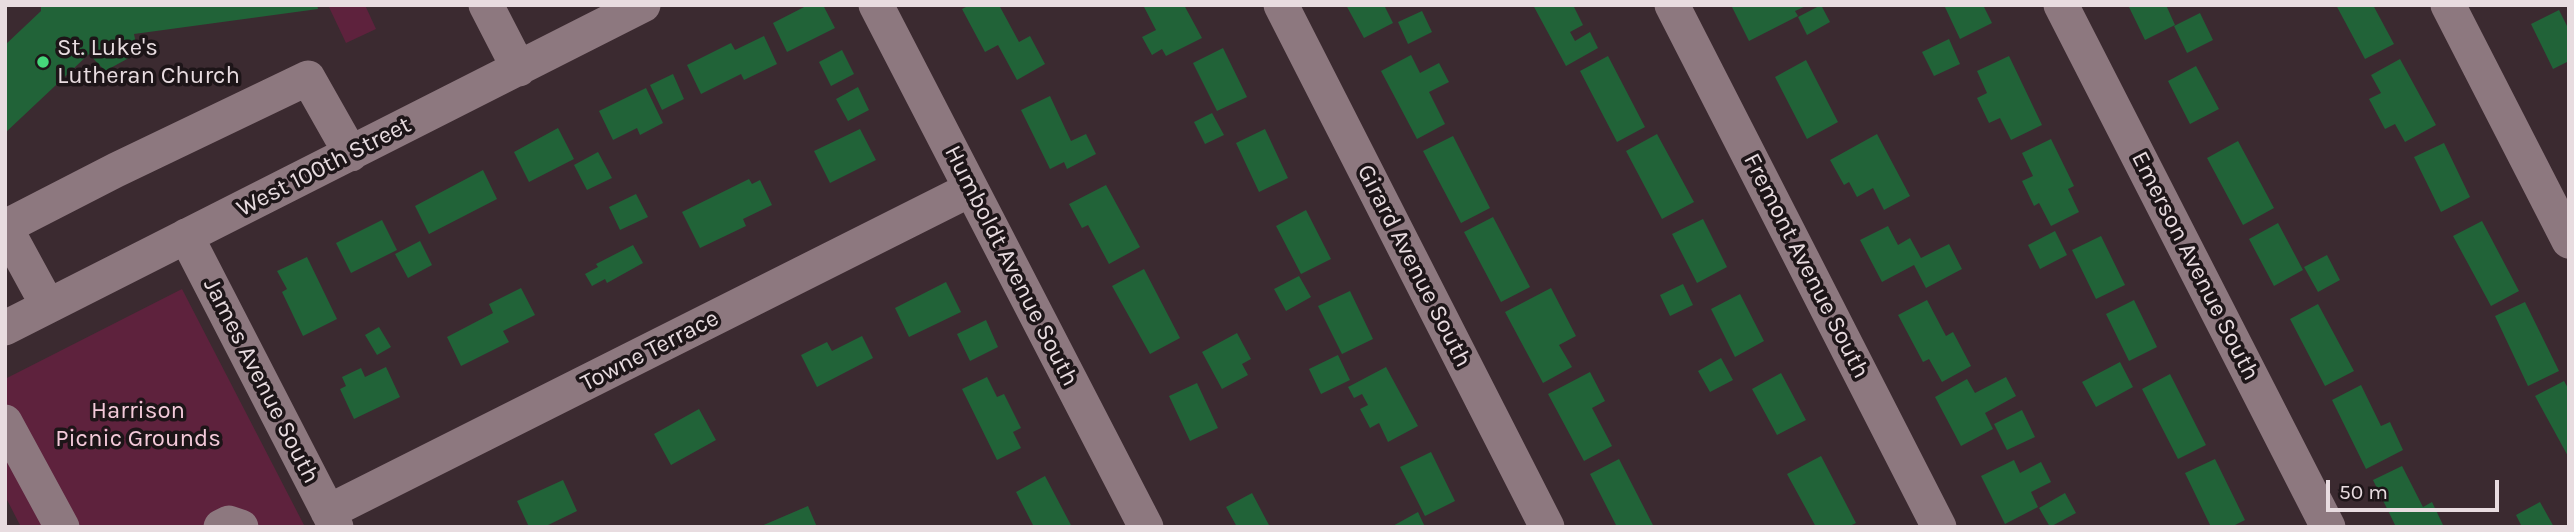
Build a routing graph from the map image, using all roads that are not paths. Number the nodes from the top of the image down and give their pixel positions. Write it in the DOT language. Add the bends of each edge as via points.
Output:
graph roads {
  1 [pos="486,5"];
  2 [pos="643,5"];
  3 [pos="876,5"];
  4 [pos="1281,5"];
  5 [pos="1672,5"];
  6 [pos="2061,5"];
  7 [pos="2448,5"];
  8 [pos="519,69"];
  9 [pos="351,153"];
  10 [pos="971,189"];
  11 [pos="5,227"];
  12 [pos="186,236"];
  13 [pos="2569,241"];
  14 [pos="48,306"];
  15 [pos="5,328"];
  16 [pos="5,422"];
  17 [pos="332,519"];
  18 [pos="62,527"];
  19 [pos="221,527"];
  20 [pos="241,527"];
  21 [pos="1146,527"];
  22 [pos="1548,527"];
  23 [pos="1939,527"];
  24 [pos="2328,527"];
  1 -- 8 [label="street"];
  2 -- 8 [label="street, West 100th Street"];
  3 -- 10 [label="street, Humboldt Avenue South"];
  4 -- 22 [label="street, Girard Avenue South"];
  5 -- 23 [label="street, Fremont Avenue South"];
  6 -- 24 [label="street, Emerson Avenue South"];
  7 -- 13 [label="street"];
  8 -- 9 [label="street, West 100th Street"];
  9 -- 11 [label="street" via="308,78"];
  9 -- 12 [label="street, West 100th Street"];
  10 -- 17 [label="street, Towne Terrace"];
  10 -- 21 [label="street, Humboldt Avenue South"];
  11 -- 14 [label="street"];
  12 -- 14 [label="street, West 100th Street"];
  12 -- 17 [label="street, James Avenue South"];
  14 -- 15 [label="street, West 100th Street"];
  16 -- 18 [label="street"];
  19 -- 20 [label="street" via="237,523"];
}
